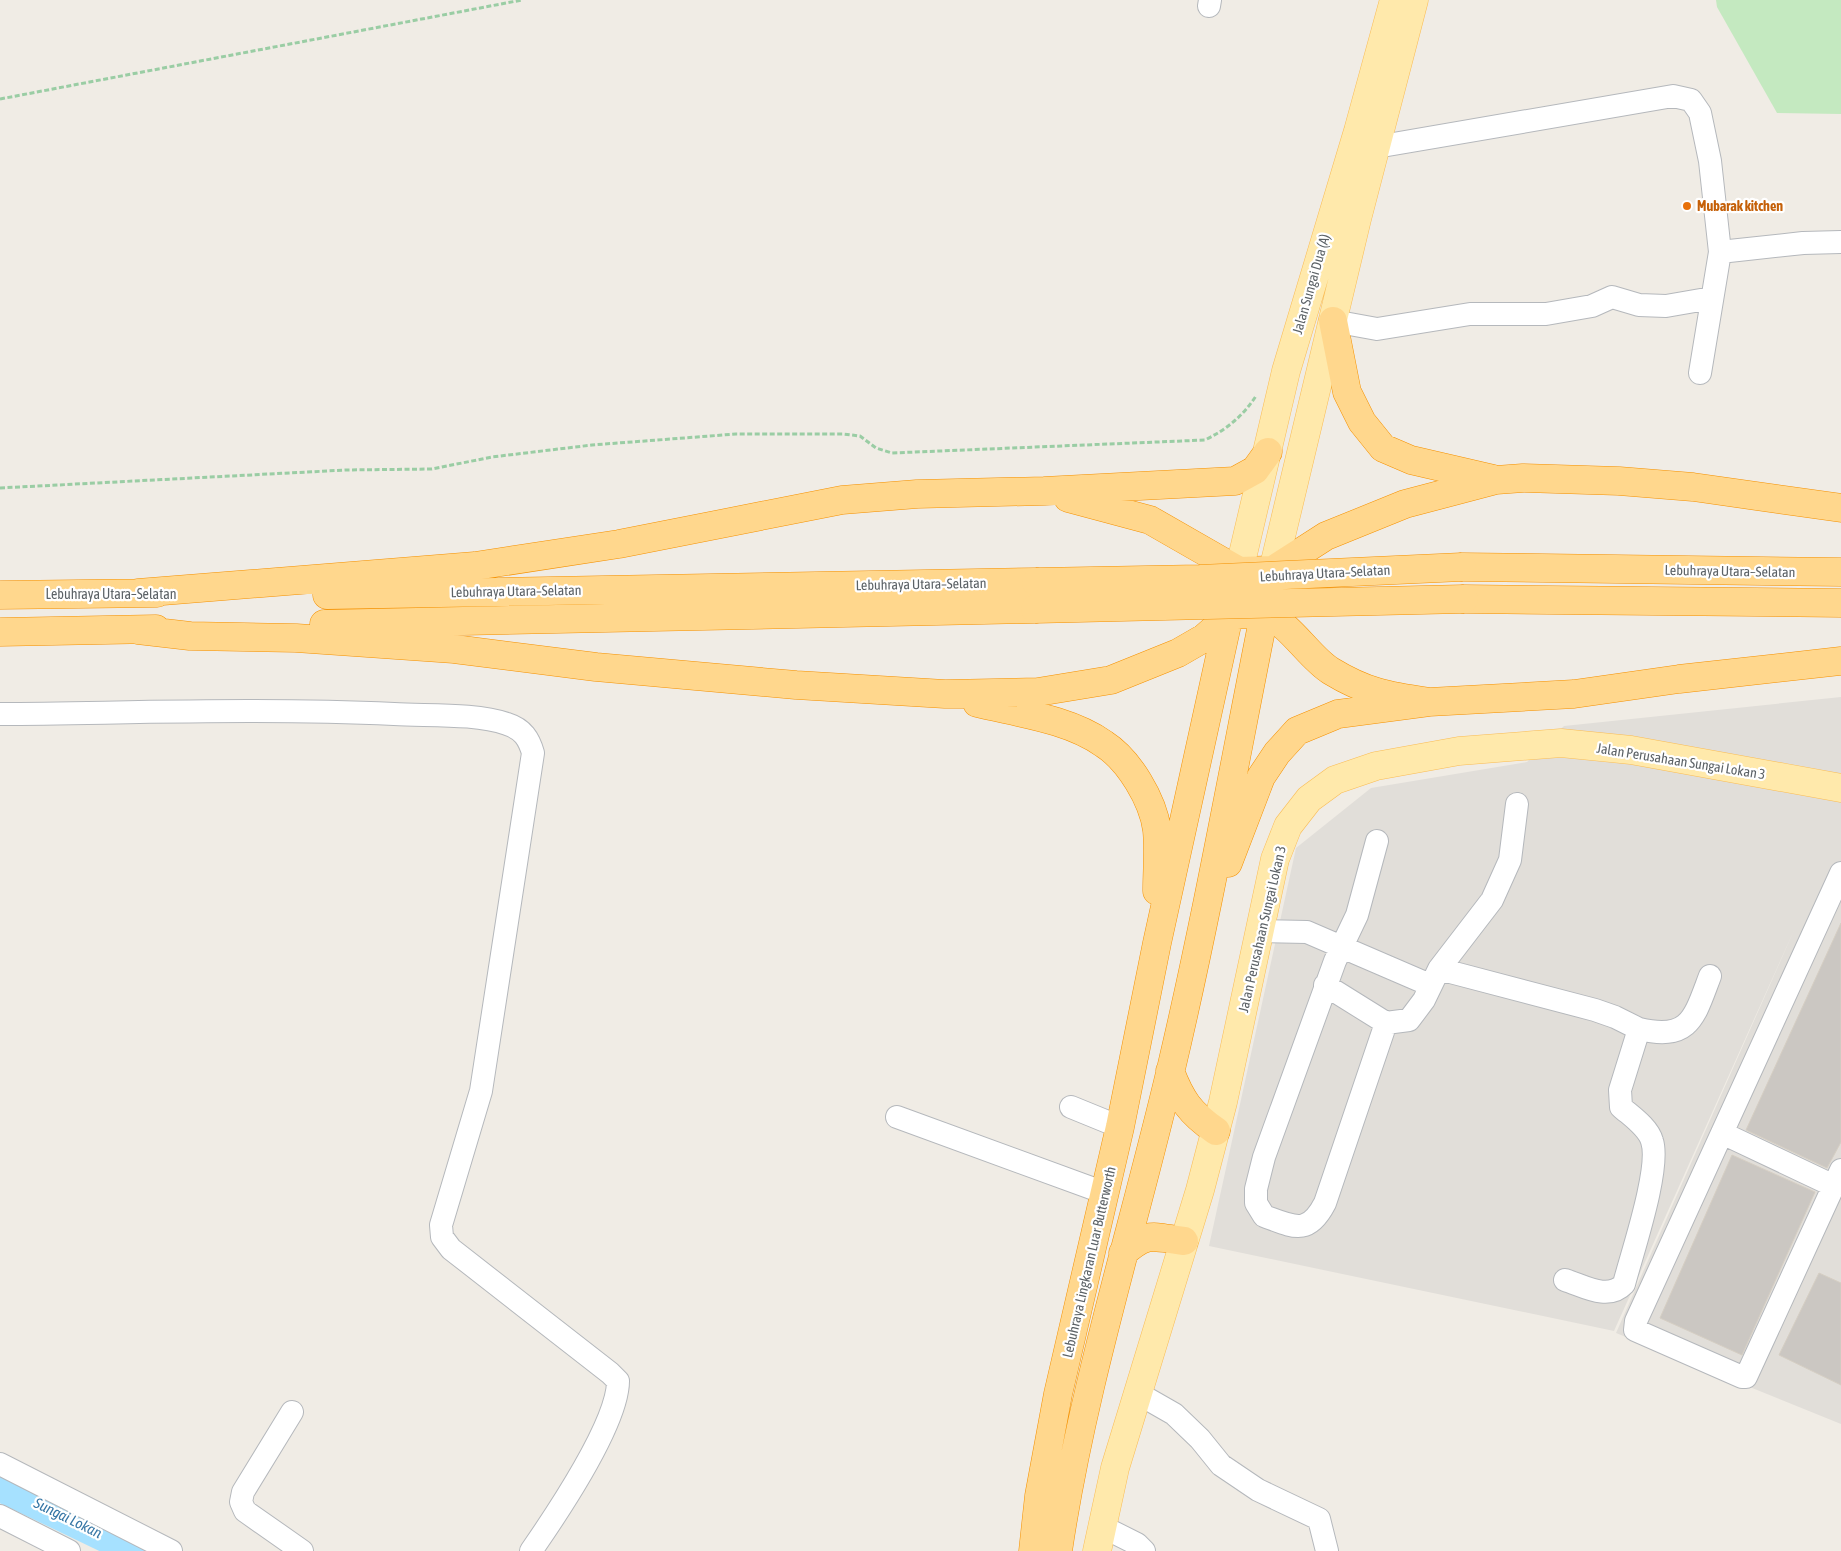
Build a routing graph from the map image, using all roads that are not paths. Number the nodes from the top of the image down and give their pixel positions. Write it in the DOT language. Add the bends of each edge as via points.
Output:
graph roads {
  1 [pos="1394,0"];
  2 [pos="1414,0"];
  3 [pos="1376,147"];
  4 [pos="1841,242"];
  5 [pos="1720,252"];
  6 [pos="1712,298"];
  7 [pos="1333,321"];
  8 [pos="1700,373"];
  9 [pos="1268,452"];
  10 [pos="1496,480"];
  11 [pos="1044,491"];
  12 [pos="1841,508"];
  13 [pos="1273,570"];
  14 [pos="1239,571"];
  15 [pos="1841,572"];
  16 [pos="138,593"];
  17 [pos="0,595"];
  18 [pos="1035,595"];
  19 [pos="1841,603"];
  20 [pos="1230,615"];
  21 [pos="1264,615"];
  22 [pos="138,630"];
  23 [pos="0,632"];
  24 [pos="1841,661"];
  25 [pos="945,694"];
  26 [pos="1429,702"];
  27 [pos="0,714"];
  28 [pos="1841,788"];
  29 [pos="1516,804"];
  30 [pos="1377,841"];
  31 [pos="1841,872"];
  32 [pos="1260,931"];
  33 [pos="1201,932"];
  34 [pos="1157,943"];
  35 [pos="1341,947"];
  36 [pos="1710,976"];
  37 [pos="1435,977"];
  38 [pos="1325,985"];
  39 [pos="1386,1023"];
  40 [pos="1639,1029"];
  41 [pos="1170,1071"];
  42 [pos="1071,1107"];
  43 [pos="897,1117"];
  44 [pos="1120,1127"];
  45 [pos="1216,1131"];
  46 [pos="1722,1133"];
  47 [pos="1837,1178"];
  48 [pos="1105,1193"];
  49 [pos="1184,1241"];
  50 [pos="1123,1253"];
  51 [pos="1565,1280"];
  52 [pos="1139,1394"];
  53 [pos="292,1412"];
  54 [pos="0,1464"];
  55 [pos="0,1516"];
  56 [pos="1099,1539"];
  57 [pos="69,1551"];
  58 [pos="171,1551"];
  59 [pos="302,1551"];
  60 [pos="531,1551"];
  61 [pos="1032,1551"];
  62 [pos="1058,1551"];
  63 [pos="1144,1551"];
  64 [pos="1327,1551"];
  1 -- 9 [label="main road, Jalan Sungai Dua (A)" via="1286,371"];
  2 -- 3 [label="main road, Jalan Sungai Dua (A)"];
  3 -- 5 [label="street" via="1673,96 1692,100 1700,113 1710,161"];
  3 -- 7 [label="main road, Jalan Sungai Dua (A)"];
  4 -- 5 [label="street"];
  5 -- 6 [label="street"];
  6 -- 7 [label="street" via="1666,306 1639,305 1612,297 1592,306 1546,314 1470,314 1377,329"];
  6 -- 8 [label="street"];
  7 -- 10 [label="highway" via="1347,392 1362,422 1382,448 1411,460"];
  7 -- 13 [label="main road, Jalan Sungai Dua (A)"];
  9 -- 11 [label="highway" via="1255,470 1235,481"];
  9 -- 14 [label="main road, Jalan Sungai Dua (A)"];
  10 -- 12 [label="highway" via="1610,481 1693,487"];
  10 -- 13 [label="highway" via="1396,507 1326,536"];
  11 -- 14 [label="highway" via="1150,520"];
  11 -- 16 [label="highway" via="917,494 842,500 619,544 475,566"];
  13 -- 14 [label="highway"];
  13 -- 21 [label="highway"];
  14 -- 20 [label="highway"];
  15 -- 18 [label="highway, Lebuhraya Utara–Selatan, bridge" via="1462,567 1200,579"];
  16 -- 17 [label="highway, Lebuhraya Utara–Selatan"];
  16 -- 18 [label="highway, Lebuhraya Utara–Selatan"];
  18 -- 19 [label="highway, Lebuhraya Utara–Selatan, bridge"];
  18 -- 22 [label="highway, Lebuhraya Utara–Selatan"];
  20 -- 21 [label="highway"];
  20 -- 25 [label="highway" via="1204,638 1178,653 1111,680 1038,692"];
  20 -- 34 [label="highway"];
  21 -- 26 [label="highway" via="1281,624 1330,670 1357,685 1377,694"];
  21 -- 33 [label="highway"];
  22 -- 23 [label="highway, Lebuhraya Utara–Selatan"];
  22 -- 25 [label="highway" via="190,636 296,638 454,649 596,667 796,685"];
  24 -- 26 [label="highway" via="1574,694"];
  25 -- 34 [label="highway" via="1069,726 1105,744 1137,778 1151,804 1157,830"];
  26 -- 33 [label="highway" via="1338,714 1297,731 1276,752 1261,777"];
  27 -- 60 [label="street" via="338,712 465,718 507,723 529,739 533,753 481,1091 441,1224 442,1237 451,1249 618,1382 618,1393 602,1431 564,1503"];
  28 -- 32 [label="main road, Jalan Perusahaan Sungai Lokan 3" via="1631,750 1562,743 1459,751 1376,766 1335,780 1309,799 1288,826 1275,859"];
  29 -- 37 [label="street" via="1510,860 1492,900"];
  30 -- 35 [label="street" via="1357,915"];
  31 -- 46 [label="street"];
  32 -- 35 [label="street" via="1307,932"];
  32 -- 45 [label="main road, Jalan Perusahaan Sungai Lokan 3"];
  33 -- 41 [label="highway, Lebuhraya Lingkaran Luar Butterworth"];
  34 -- 44 [label="highway, Lebuhraya Lingkaran Luar Butterworth"];
  35 -- 37 [label="street"];
  35 -- 38 [label="street"];
  36 -- 40 [label="street" via="1696,1013 1683,1029 1659,1034"];
  37 -- 39 [label="street" via="1409,1020"];
  37 -- 40 [label="street" via="1595,1010"];
  38 -- 39 [label="street"];
  38 -- 39 [label="street" via="1264,1157 1256,1189 1256,1203 1264,1216 1296,1227 1308,1225 1318,1218"];
  40 -- 51 [label="street" via="1620,1090 1621,1107 1642,1125 1652,1139 1654,1153 1647,1198 1624,1284 1617,1291 1605,1293"];
  41 -- 45 [label="highway" via="1188,1108"];
  41 -- 50 [label="highway, Lebuhraya Lingkaran Luar Butterworth"];
  42 -- 44 [label="street"];
  43 -- 48 [label="street"];
  44 -- 48 [label="highway, Lebuhraya Lingkaran Luar Butterworth"];
  45 -- 49 [label="main road, Jalan Perusahaan Sungai Lokan 3"];
  46 -- 47 [label="street"];
  46 -- 47 [label="street" via="1636,1321 1635,1330 1742,1378 1746,1377"];
  48 -- 61 [label="highway, Lebuhraya Lingkaran Luar Butterworth" via="1058,1394"];
  49 -- 50 [label="highway" via="1151,1237 1139,1239"];
  49 -- 52 [label="main road, Jalan Perusahaan Sungai Lokan 3"];
  50 -- 62 [label="highway, Lebuhraya Lingkaran Luar Butterworth" via="1090,1386"];
  52 -- 56 [label="main road, Jalan Perusahaan Sungai Lokan 3" via="1115,1468"];
  52 -- 64 [label="street" via="1174,1414 1200,1439 1220,1465 1258,1490 1319,1519"];
  53 -- 59 [label="street" via="243,1492 241,1502 245,1511"];
  54 -- 58 [label="street"];
  55 -- 57 [label="street"];
  56 -- 63 [label="street" via="1137,1544"];
}
